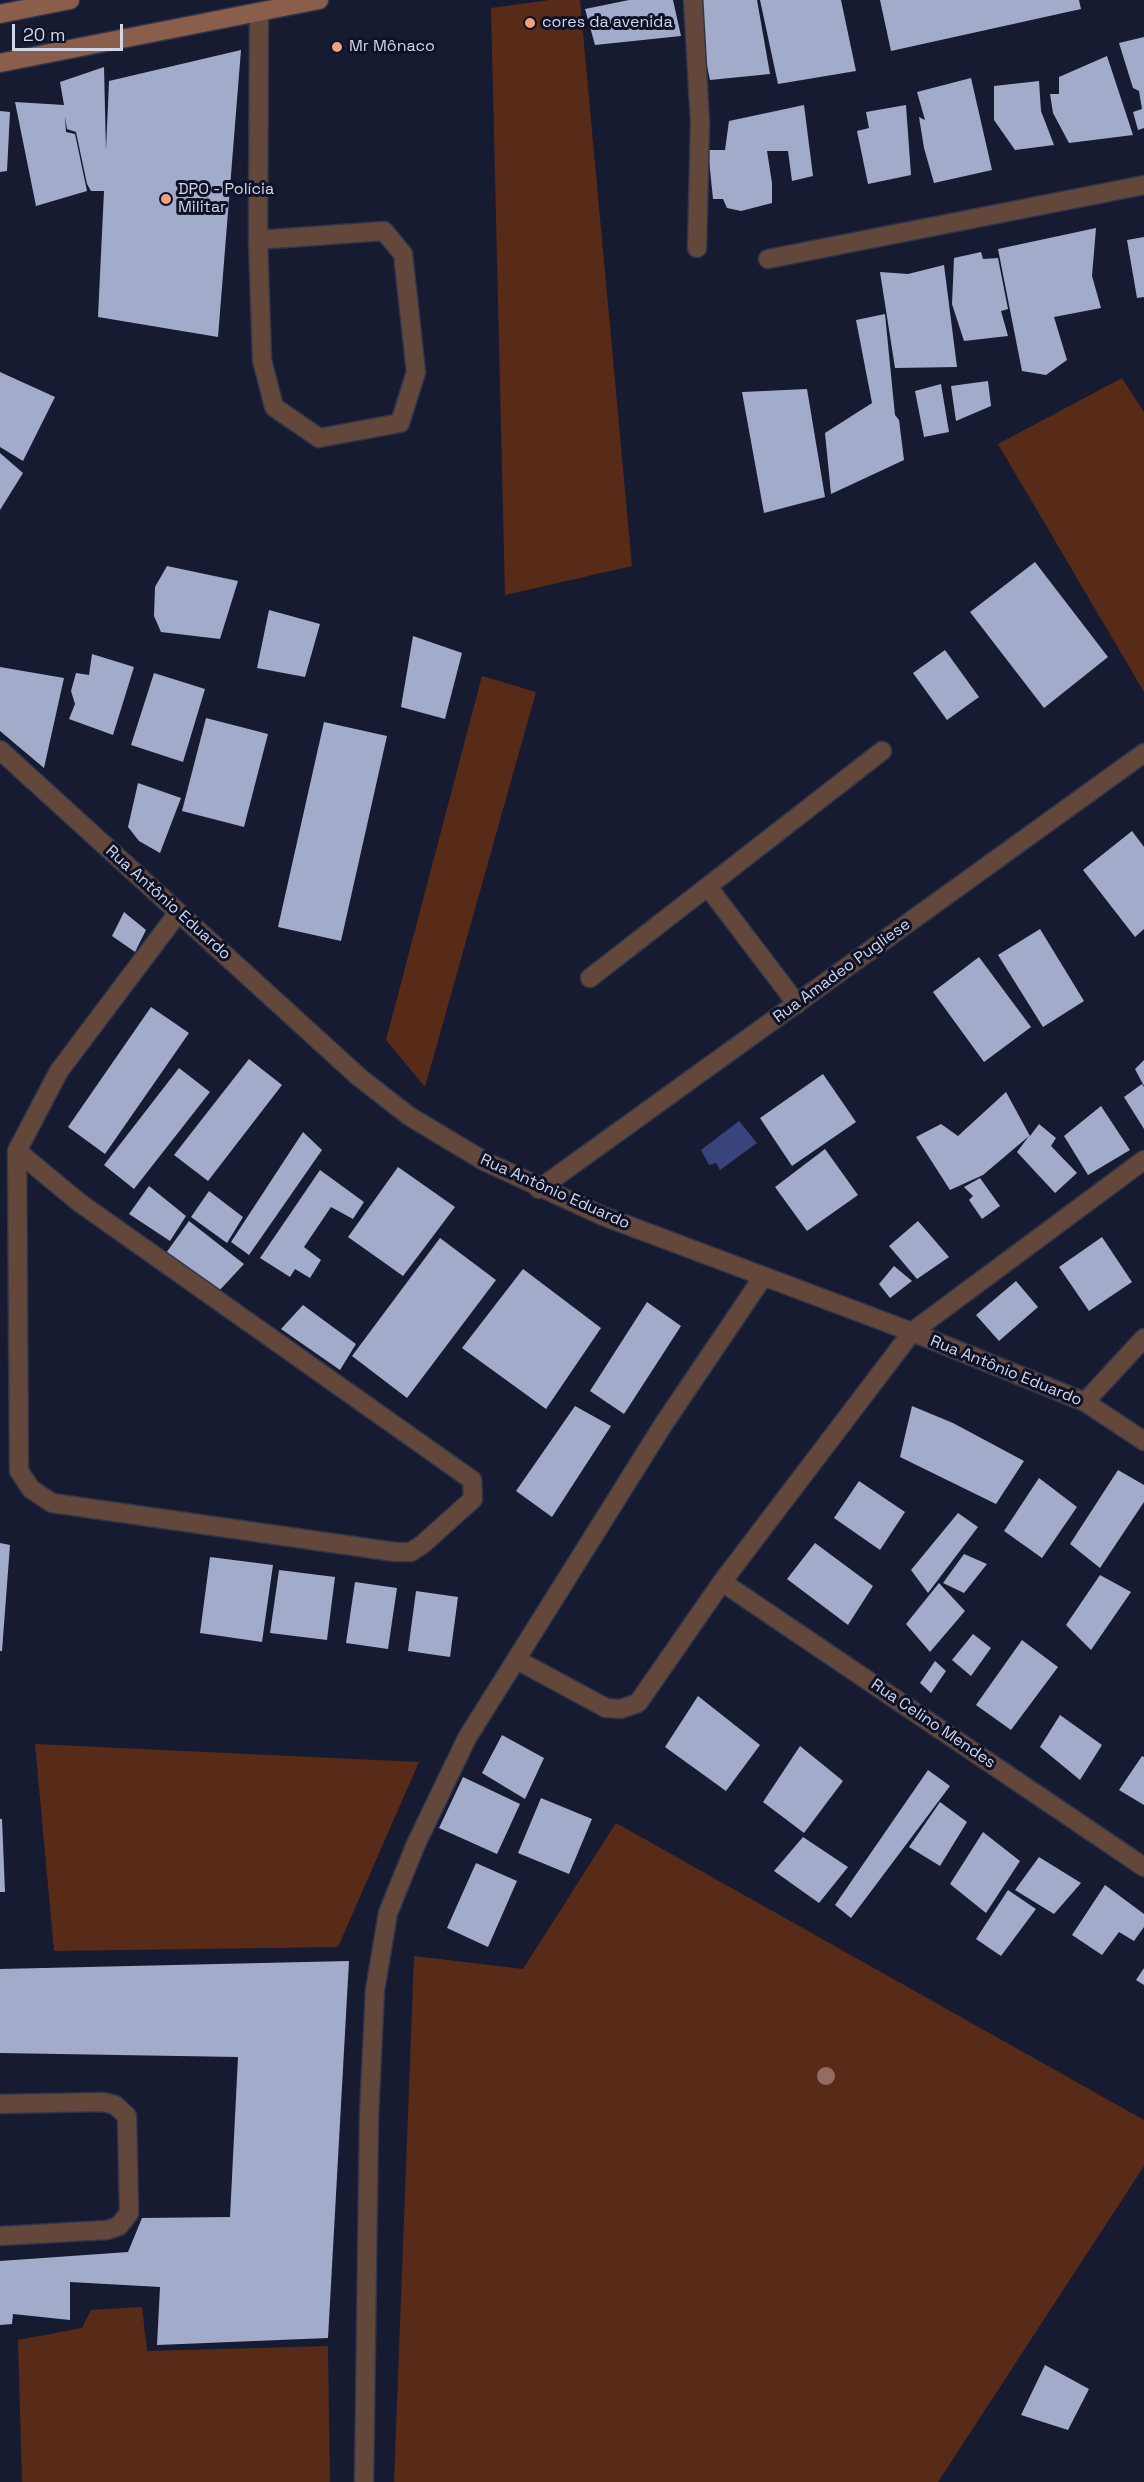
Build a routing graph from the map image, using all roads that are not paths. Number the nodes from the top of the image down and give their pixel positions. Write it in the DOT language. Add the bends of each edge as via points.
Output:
graph roads {
  1 [pos="70,0"];
  2 [pos="318,0"];
  3 [pos="693,0"];
  4 [pos="259,13"];
  5 [pos="0,14"];
  6 [pos="0,63"];
  7 [pos="1144,184"];
  8 [pos="258,240"];
  9 [pos="697,248"];
  10 [pos="768,259"];
  11 [pos="0,750"];
  12 [pos="882,751"];
  13 [pos="1144,753"];
  14 [pos="708,887"];
  15 [pos="178,913"];
  16 [pos="590,978"];
  17 [pos="797,1004"];
  18 [pos="17,1151"];
  19 [pos="1144,1160"];
  20 [pos="539,1189"];
  21 [pos="764,1276"];
  22 [pos="912,1332"];
  23 [pos="1144,1338"];
  24 [pos="1085,1402"];
  25 [pos="1144,1441"];
  26 [pos="722,1582"];
  27 [pos="517,1660"];
  28 [pos="1144,1867"];
  29 [pos="0,2104"];
  30 [pos="0,2236"];
  31 [pos="364,2482"];
  1 -- 5 [label="main road"];
  2 -- 4 [label="main road"];
  3 -- 9 [label="street" via="700,122"];
  4 -- 6 [label="main road"];
  4 -- 8 [label="street"];
  7 -- 10 [label="street"];
  8 -- 8 [label="street" via="384,231 403,254 416,372 400,423 319,438 274,407 262,360"];
  11 -- 15 [label="street, Rua Antônio Eduardo"];
  12 -- 14 [label="street"];
  13 -- 17 [label="street, Rua Amadeo Pugliese"];
  14 -- 16 [label="street"];
  14 -- 17 [label="street"];
  15 -- 18 [label="street" via="59,1071"];
  15 -- 20 [label="street, Rua Antônio Eduardo" via="359,1077 409,1116"];
  17 -- 20 [label="street, Rua Amadeo Pugliese"];
  18 -- 18 [label="street" via="80,1203 472,1480 473,1499 423,1544 411,1552 395,1552 52,1503 31,1489 19,1471"];
  19 -- 22 [label="street"];
  20 -- 21 [label="street, Rua Antônio Eduardo"];
  21 -- 22 [label="street, Rua Antônio Eduardo"];
  21 -- 27 [label="street" via="663,1425"];
  22 -- 24 [label="street, Rua Antônio Eduardo"];
  22 -- 26 [label="street"];
  23 -- 24 [label="street"];
  24 -- 25 [label="street, Rua Antônio Eduardo"];
  26 -- 27 [label="street" via="638,1702 621,1709 606,1708"];
  26 -- 28 [label="street, Rua Celino Mendes"];
  27 -- 31 [label="street" via="467,1738 388,1913 375,1990 369,2116"];
  29 -- 30 [label="street" via="116,2105 127,2116 129,2213 119,2226 107,2230"];
}
